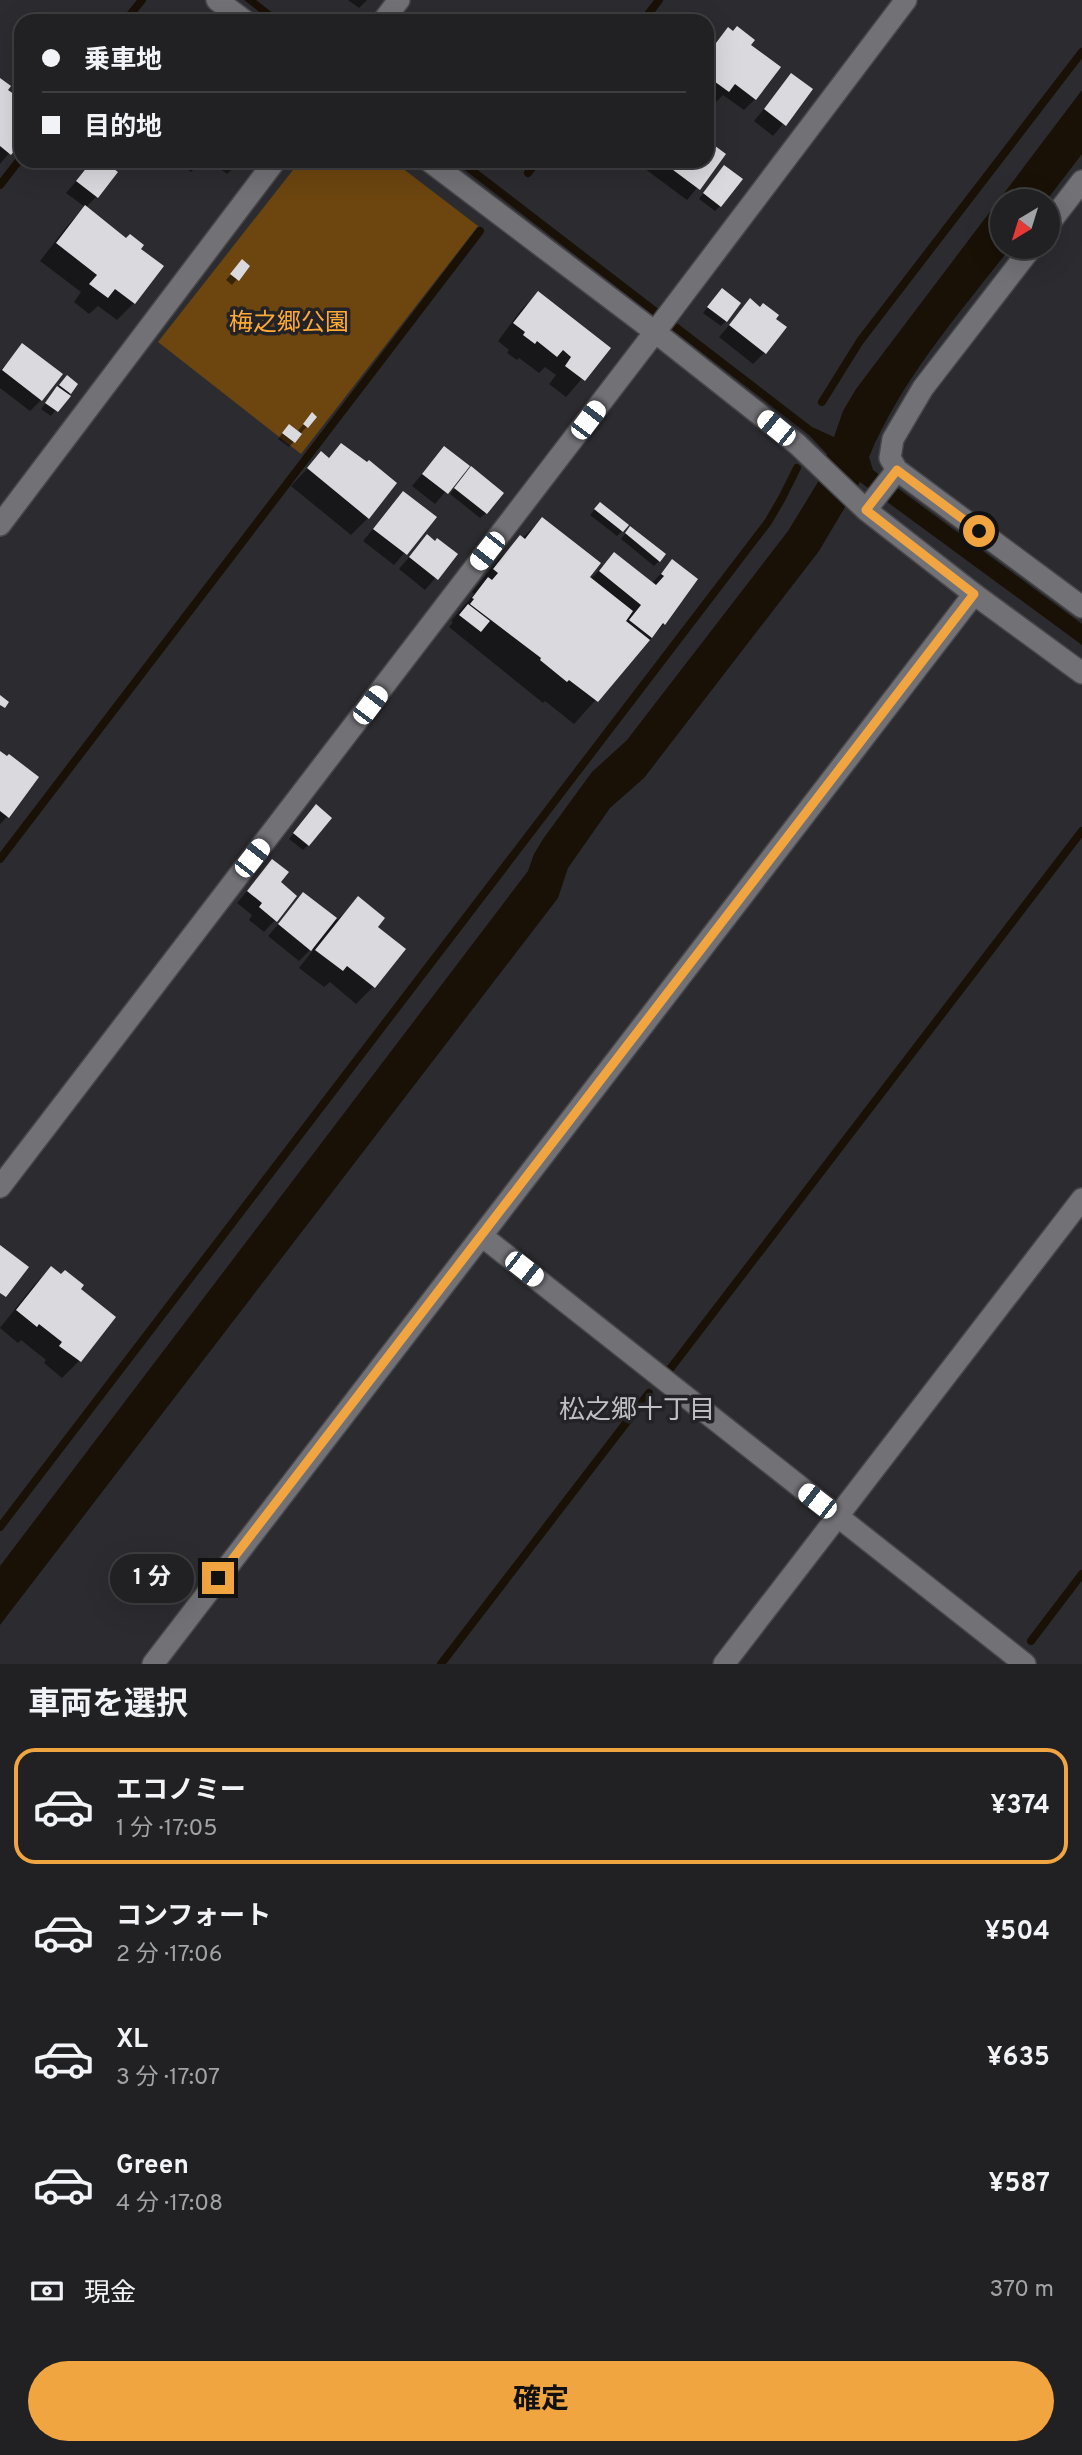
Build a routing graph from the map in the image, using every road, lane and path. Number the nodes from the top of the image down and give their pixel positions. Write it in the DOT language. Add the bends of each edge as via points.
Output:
graph roads {
  1 [pos="217,0"];
  2 [pos="400,0"];
  3 [pos="906,0"];
  4 [pos="236,14"];
  5 [pos="389,14"];
  6 [pos="270,168"];
  7 [pos="438,168"];
  8 [pos="1082,181"];
  9 [pos="1060,209"];
  10 [pos="1022,259"];
  11 [pos="655,332"];
  12 [pos="895,473"];
  13 [pos="864,505"];
  14 [pos="0,525"];
  15 [pos="974,594"];
  16 [pos="1082,607"];
  17 [pos="1082,673"];
  18 [pos="0,1187"];
  19 [pos="1082,1199"];
  20 [pos="482,1236"];
  21 [pos="838,1518"];
  22 [pos="153,1664"];
  23 [pos="724,1664"];
  24 [pos="1025,1664"];
  1 -- 4 [label="street"];
  2 -- 5 [label="street"];
  3 -- 11 [label="street"];
  6 -- 14 [label="street"];
  7 -- 11 [label="street"];
  8 -- 9 [label="street"];
  10 -- 12 [label="street" via="923,388 893,439 890,458"];
  11 -- 13 [label="street" via="797,444"];
  11 -- 18 [label="street"];
  12 -- 13 [label="street"];
  12 -- 16 [label="street"];
  13 -- 15 [label="street"];
  15 -- 17 [label="street"];
  15 -- 20 [label="street"];
  19 -- 21 [label="street"];
  20 -- 21 [label="street"];
  20 -- 22 [label="street"];
  21 -- 23 [label="street"];
  21 -- 24 [label="street"];
}
